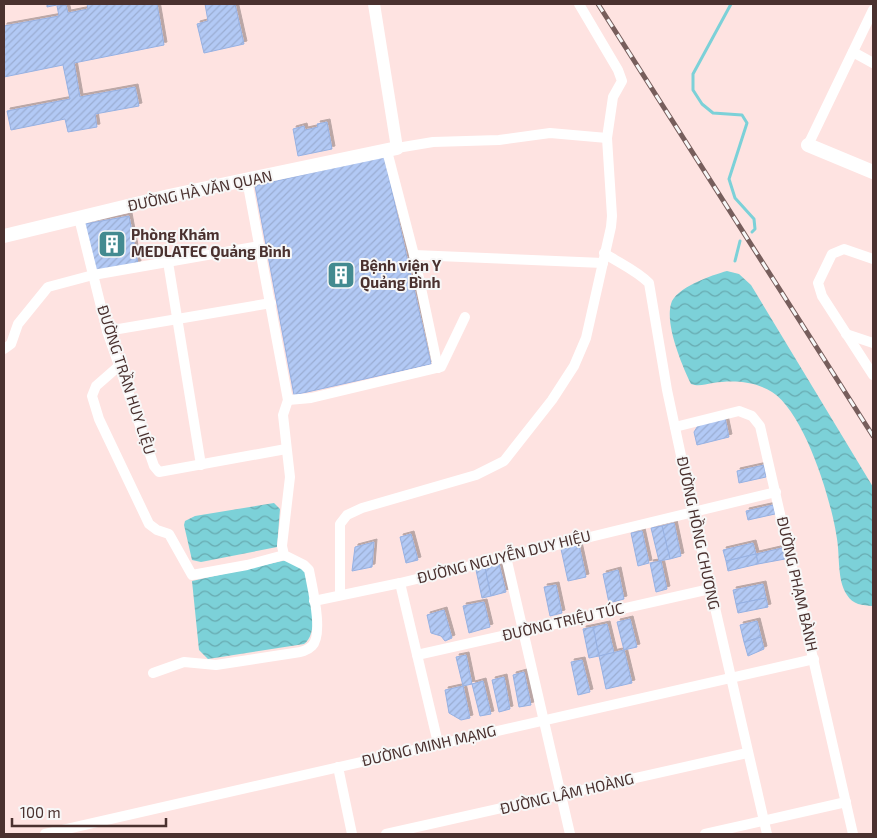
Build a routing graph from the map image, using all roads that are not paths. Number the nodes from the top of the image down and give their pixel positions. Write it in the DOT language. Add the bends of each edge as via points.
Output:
graph roads {
  1 [pos="374,4"];
  2 [pos="579,4"];
  3 [pos="873,10"];
  4 [pos="853,52"];
  5 [pos="873,63"];
  6 [pos="607,138"];
  7 [pos="808,145"];
  8 [pos="392,149"];
  9 [pos="873,172"];
  10 [pos="247,180"];
  11 [pos="79,218"];
  12 [pos="4,236"];
  13 [pos="259,246"];
  14 [pos="414,255"];
  15 [pos="604,258"];
  16 [pos="873,259"];
  17 [pos="168,262"];
  18 [pos="93,275"];
  19 [pos="271,303"];
  20 [pos="465,317"];
  21 [pos="178,319"];
  22 [pos="107,331"];
  23 [pos="846,334"];
  24 [pos="873,343"];
  25 [pos="4,350"];
  26 [pos="120,365"];
  27 [pos="438,368"];
  28 [pos="873,375"];
  29 [pos="288,400"];
  30 [pos="675,427"];
  31 [pos="286,449"];
  32 [pos="201,465"];
  33 [pos="776,492"];
  34 [pos="693,512"];
  35 [pos="284,554"];
  36 [pos="506,557"];
  37 [pos="400,582"];
  38 [pos="710,588"];
  39 [pos="340,595"];
  40 [pos="314,601"];
  41 [pos="523,631"];
  42 [pos="417,655"];
  43 [pos="814,660"];
  44 [pos="153,673"];
  45 [pos="731,679"];
  46 [pos="543,720"];
  47 [pos="438,743"];
  48 [pos="747,753"];
  49 [pos="338,767"];
  50 [pos="560,796"];
  51 [pos="846,802"];
  52 [pos="764,820"];
  53 [pos="45,834"];
  54 [pos="352,834"];
  55 [pos="386,834"];
  56 [pos="570,834"];
  57 [pos="705,834"];
  58 [pos="767,834"];
  59 [pos="853,834"];
  1 -- 8 [label="street"];
  2 -- 6 [label="street" via="622,81 613,97"];
  3 -- 4 [label="street"];
  4 -- 5 [label="street"];
  4 -- 7 [label="street"];
  6 -- 8 [label="street" via="550,133 500,140 433,142"];
  6 -- 15 [label="street" via="612,216"];
  7 -- 9 [label="main road"];
  8 -- 10 [label="main road, ĐƯỜNG HÀ VĂN QUAN"];
  8 -- 14 [label="street"];
  10 -- 11 [label="main road, ĐƯỜNG HÀ VĂN QUAN"];
  10 -- 13 [label="street"];
  11 -- 12 [label="main road, ĐƯỜNG HÀ VĂN QUAN"];
  11 -- 18 [label="street, ĐƯỜNG TRẦN HUY LIỆU"];
  13 -- 17 [label="street"];
  13 -- 19 [label="street"];
  14 -- 15 [label="street"];
  14 -- 27 [label="street"];
  15 -- 30 [label="street, ĐƯỜNG HỒNG CHƯƠNG" via="638,272 649,283"];
  15 -- 39 [label="street" via="580,354 552,400 517,447 504,462 488,471 347,514 340,524"];
  16 -- 23 [label="street" via="844,249 832,254 818,283 822,296"];
  17 -- 18 [label="street"];
  17 -- 21 [label="street"];
  18 -- 22 [label="street, ĐƯỜNG TRẦN HUY LIỆU"];
  18 -- 25 [label="street" via="48,288 18,324 11,344"];
  19 -- 21 [label="street"];
  19 -- 29 [label="street"];
  20 -- 27 [label="street" via="444,364"];
  21 -- 22 [label="street"];
  21 -- 32 [label="street"];
  22 -- 26 [label="street, ĐƯỜNG TRẦN HUY LIỆU"];
  23 -- 24 [label="street"];
  23 -- 28 [label="street"];
  26 -- 32 [label="street, ĐƯỜNG TRẦN HUY LIỆU" via="154,466 159,472"];
  26 -- 35 [label="street" via="96,386 92,396 148,524 169,534 192,575 254,564"];
  27 -- 29 [label="street" via="311,398"];
  29 -- 31 [label="street" via="283,415"];
  30 -- 33 [label="street, ĐƯỜNG PHẠM BÀNH" via="739,411 752,416 760,426"];
  30 -- 34 [label="street, ĐƯỜNG HỒNG CHƯƠNG"];
  31 -- 32 [label="street, ĐƯỜNG TRẦN HUY LIỆU"];
  31 -- 35 [label="street" via="290,477 282,546"];
  33 -- 34 [label="street, ĐƯỜNG NGUYỄN DUY HIỆU"];
  33 -- 43 [label="street, ĐƯỜNG PHẠM BÀNH"];
  34 -- 36 [label="street, ĐƯỜNG NGUYỄN DUY HIỆU"];
  34 -- 38 [label="street, ĐƯỜNG HỒNG CHƯƠNG"];
  35 -- 40 [label="street" via="309,570"];
  36 -- 37 [label="street, ĐƯỜNG NGUYỄN DUY HIỆU"];
  36 -- 41 [label="street"];
  37 -- 39 [label="street, ĐƯỜNG NGUYỄN DUY HIỆU"];
  37 -- 42 [label="street"];
  38 -- 41 [label="street, ĐƯỜNG TRIỆU TÚC"];
  38 -- 45 [label="street, ĐƯỜNG HỒNG CHƯƠNG"];
  39 -- 40 [label="street, ĐƯỜNG NGUYỄN DUY HIỆU"];
  40 -- 44 [label="street" via="317,636 314,645 306,650 216,665 184,662"];
  41 -- 42 [label="street, ĐƯỜNG TRIỆU TÚC"];
  41 -- 46 [label="street"];
  42 -- 47 [label="street"];
  43 -- 45 [label="street, ĐƯỜNG MINH MẠNG"];
  43 -- 51 [label="street, ĐƯỜNG PHẠM BÀNH"];
  45 -- 46 [label="street, ĐƯỜNG MINH MẠNG"];
  45 -- 48 [label="street, ĐƯỜNG HỒNG CHƯƠNG"];
  46 -- 47 [label="street, ĐƯỜNG MINH MẠNG"];
  46 -- 50 [label="street"];
  47 -- 49 [label="street, ĐƯỜNG MINH MẠNG"];
  48 -- 50 [label="street, ĐƯỜNG LÂM HOÀNG"];
  48 -- 52 [label="street, ĐƯỜNG HỒNG CHƯƠNG"];
  49 -- 53 [label="street, ĐƯỜNG MINH MẠNG"];
  49 -- 54 [label="street"];
  50 -- 55 [label="street, ĐƯỜNG LÂM HOÀNG"];
  50 -- 56 [label="street"];
  51 -- 52 [label="street"];
  51 -- 59 [label="street, ĐƯỜNG PHẠM BÀNH"];
  52 -- 57 [label="street"];
  52 -- 58 [label="street, ĐƯỜNG HỒNG CHƯƠNG"];
}
